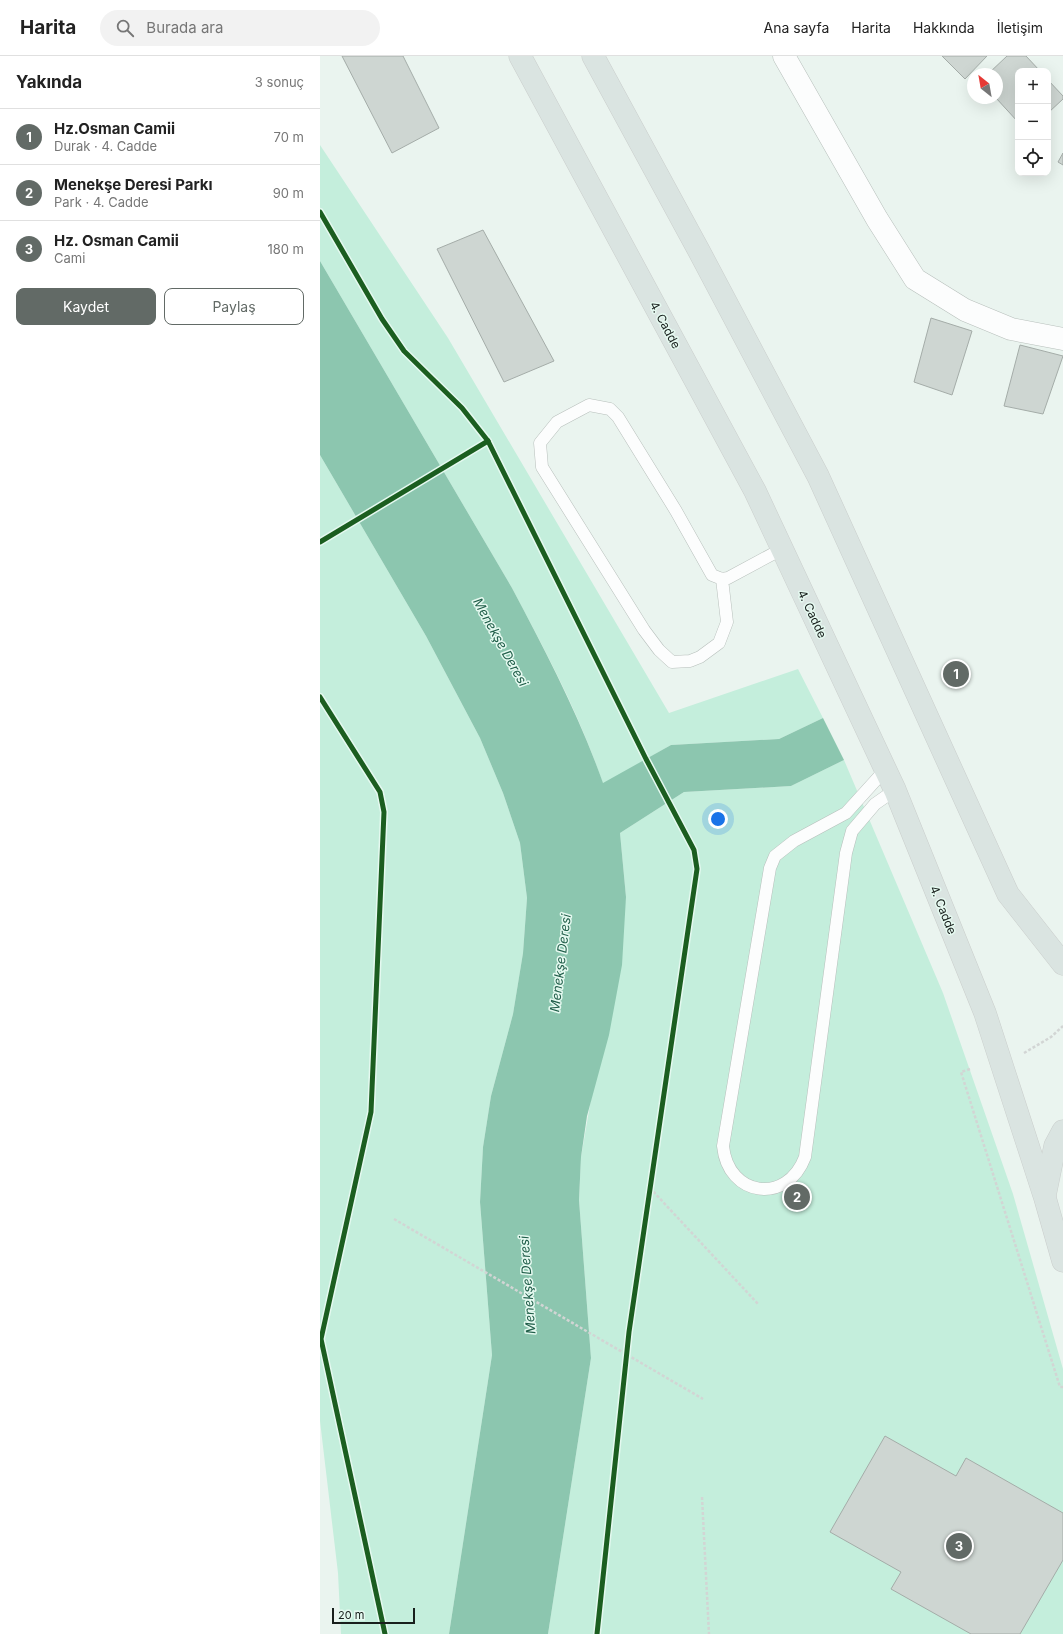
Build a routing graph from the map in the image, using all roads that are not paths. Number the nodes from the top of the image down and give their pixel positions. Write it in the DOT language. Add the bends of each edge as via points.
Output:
graph roads {
  1 [pos="520,56"];
  2 [pos="593,56"];
  3 [pos="784,56"];
  4 [pos="1063,339"];
  5 [pos="782,549"];
  6 [pos="722,579"];
  7 [pos="885,770"];
  8 [pos="895,790"];
  9 [pos="1063,964"];
  10 [pos="1063,1131"];
  11 [pos="1045,1198"];
  12 [pos="1063,1261"];
  1 -- 5 [label="main road, 4. Cadde" via="755,491"];
  2 -- 9 [label="main road" via="818,476 1008,894"];
  3 -- 4 [label="street" via="877,219 915,279 965,310 1011,328"];
  5 -- 6 [label="lane"];
  5 -- 7 [label="main road, 4. Cadde"];
  6 -- 6 [label="lane" via="712,575 676,511 610,409 589,405 557,422 540,443 542,467 644,630 672,662 690,662 719,643 727,622"];
  7 -- 8 [label="main road, 4. Cadde"];
  7 -- 8 [label="lane" via="846,813 794,841 775,856 770,868 723,1146 724,1157 730,1171 752,1188 769,1189 779,1186 798,1172 805,1158 846,853 852,831 875,804"];
  8 -- 11 [label="main road, 4. Cadde" via="985,1013"];
  10 -- 11 [label="main road" via="1055,1146"];
  11 -- 12 [label="main road, 4. Cadde"];
}
